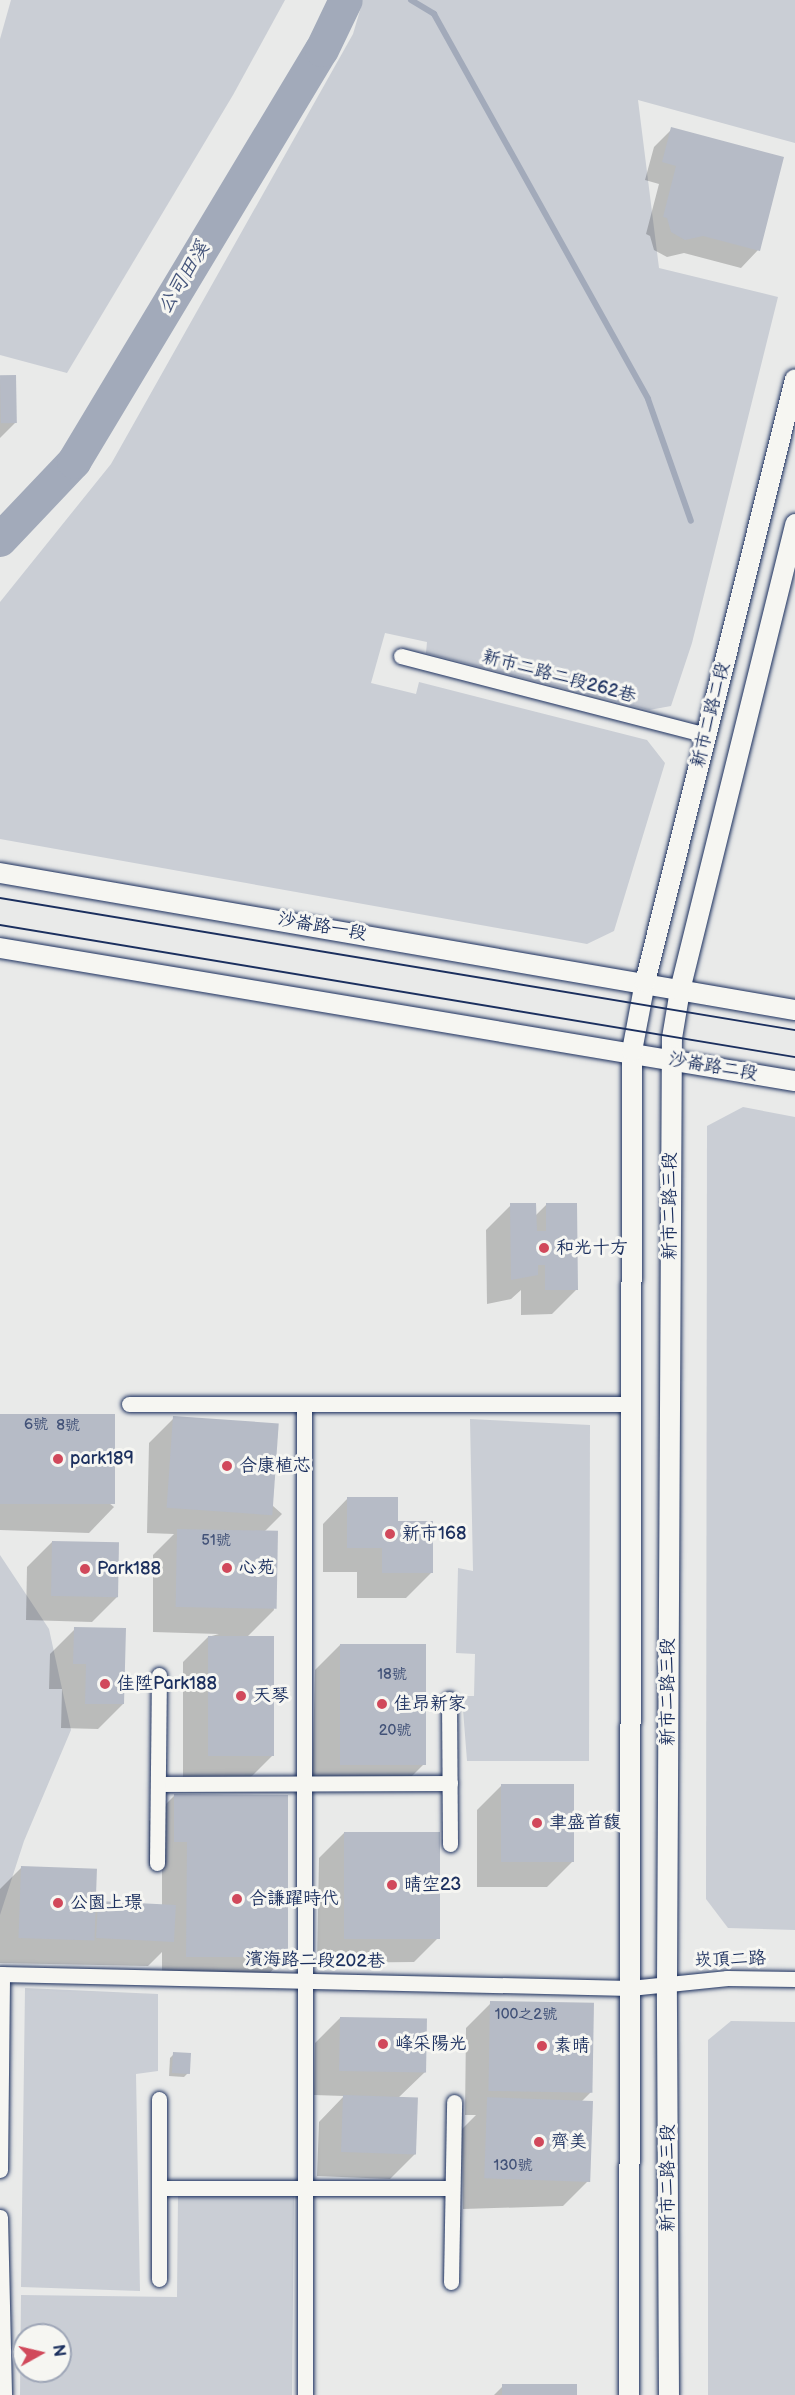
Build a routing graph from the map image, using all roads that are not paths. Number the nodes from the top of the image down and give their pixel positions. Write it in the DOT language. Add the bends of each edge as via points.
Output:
graph roads {
  1 [pos="795,379"];
  2 [pos="795,524"];
  3 [pos="401,656"];
  4 [pos="706,735"];
  5 [pos="0,873"];
  6 [pos="0,948"];
  7 [pos="645,982"];
  8 [pos="680,990"];
  9 [pos="795,1010"];
  10 [pos="632,1051"];
  11 [pos="671,1061"];
  12 [pos="795,1081"];
  13 [pos="129,1404"];
  14 [pos="630,1404"];
  15 [pos="304,1405"];
  16 [pos="159,1675"];
  17 [pos="449,1699"];
  18 [pos="450,1783"];
  19 [pos="158,1784"];
  20 [pos="304,1784"];
  21 [pos="450,1844"];
  22 [pos="157,1863"];
  23 [pos="1,1974"];
  24 [pos="795,1979"];
  25 [pos="307,1981"];
  26 [pos="667,1983"];
  27 [pos="630,1989"];
  28 [pos="159,2099"];
  29 [pos="454,2102"];
  30 [pos="0,2170"];
  31 [pos="305,2187"];
  32 [pos="160,2188"];
  33 [pos="452,2188"];
  34 [pos="0,2217"];
  35 [pos="159,2279"];
  36 [pos="452,2282"];
  37 [pos="4,2395"];
  38 [pos="305,2395"];
  39 [pos="629,2395"];
  40 [pos="669,2395"];
  1 -- 4 [label="street, 新市二路二段"];
  2 -- 8 [label="street, 新市二路二段"];
  3 -- 4 [label="street, 新市二路二段262巷"];
  4 -- 7 [label="street, 新市二路二段"];
  5 -- 7 [label="street, 沙崙路一段"];
  6 -- 10 [label="street"];
  7 -- 8 [label="street"];
  7 -- 10 [label="street, 新市二路二段"];
  8 -- 9 [label="street"];
  8 -- 11 [label="street, 新市二路三段"];
  10 -- 11 [label="street, 沙崙路二段"];
  10 -- 14 [label="street, 新市二路三段"];
  11 -- 12 [label="street, 沙崙路二段"];
  11 -- 26 [label="street, 新市二路三段"];
  13 -- 15 [label="street"];
  14 -- 15 [label="street"];
  14 -- 27 [label="street, 新市二路三段"];
  15 -- 20 [label="street"];
  16 -- 19 [label="street"];
  17 -- 18 [label="street"];
  18 -- 20 [label="street"];
  18 -- 21 [label="street"];
  19 -- 20 [label="street"];
  19 -- 22 [label="street"];
  20 -- 25 [label="street"];
  23 -- 25 [label="street, 濱海路二段202巷"];
  23 -- 30 [label="street"];
  24 -- 26 [label="street, 崁頂二路"];
  25 -- 27 [label="street, 濱海路二段202巷"];
  25 -- 31 [label="street"];
  26 -- 27 [label="street, 崁頂二路"];
  26 -- 40 [label="street, 新市二路三段"];
  27 -- 39 [label="street, 新市二路三段"];
  28 -- 32 [label="street"];
  29 -- 33 [label="street"];
  31 -- 32 [label="street"];
  31 -- 33 [label="street"];
  31 -- 38 [label="street"];
  32 -- 35 [label="street"];
  33 -- 36 [label="street"];
  34 -- 37 [label="street"];
}
